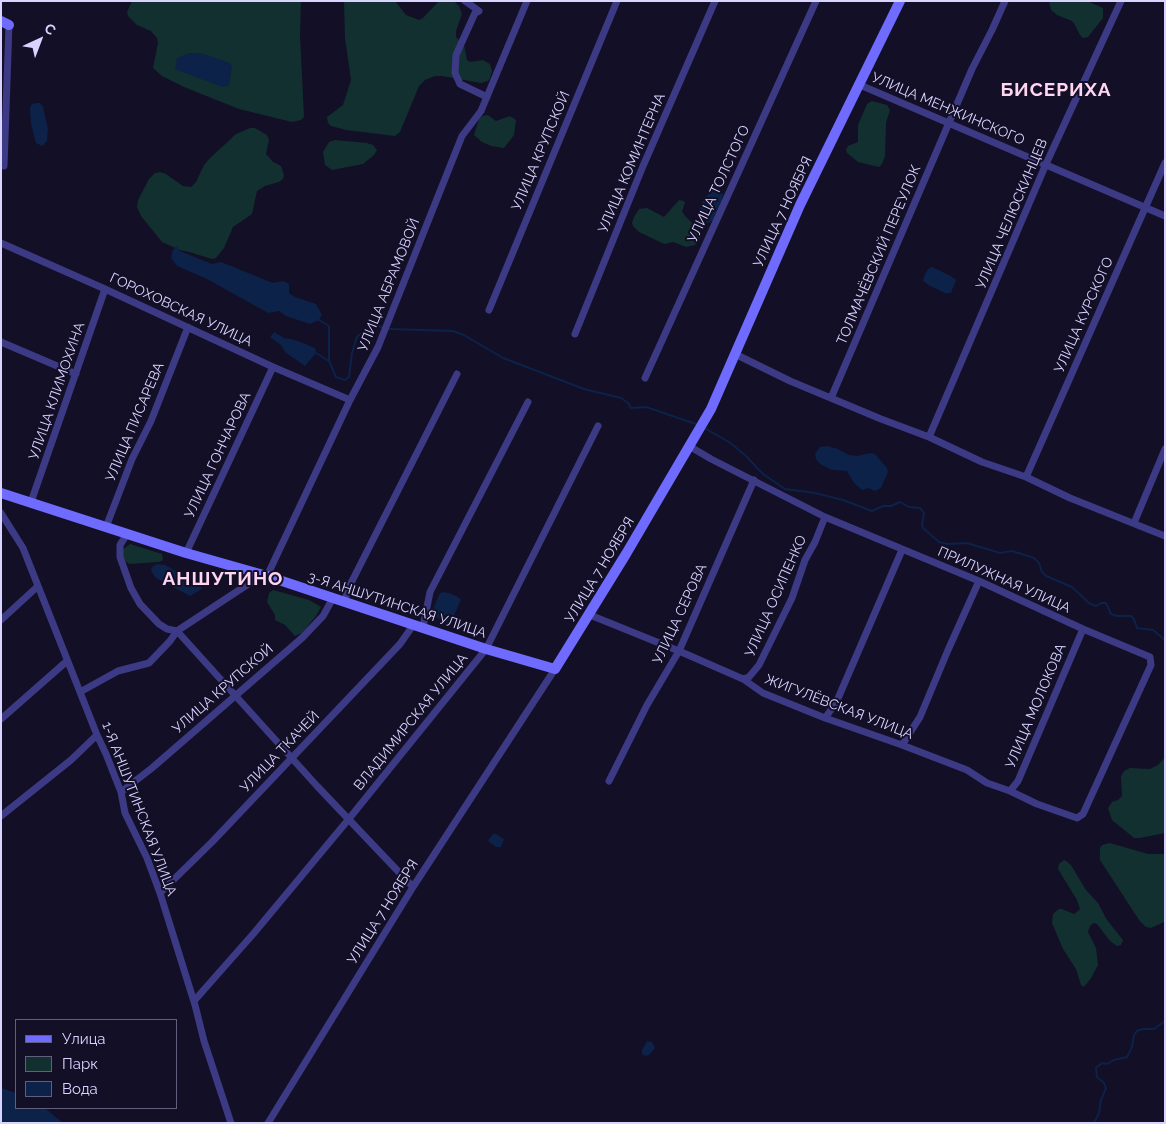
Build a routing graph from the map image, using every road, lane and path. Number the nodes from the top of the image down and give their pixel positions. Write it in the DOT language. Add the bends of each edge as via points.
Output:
graph roads {
  1 [pos="465,1"];
  2 [pos="526,1"];
  3 [pos="617,1"];
  4 [pos="715,1"];
  5 [pos="816,1"];
  6 [pos="900,1"];
  7 [pos="1004,1"];
  8 [pos="1121,1"];
  9 [pos="5,23"];
  10 [pos="860,84"];
  11 [pos="487,98"];
  12 [pos="949,122"];
  13 [pos="1165,163"];
  14 [pos="1046,164"];
  15 [pos="4,166"];
  16 [pos="1145,207"];
  17 [pos="1165,216"];
  18 [pos="1,243"];
  19 [pos="105,289"];
  20 [pos="489,310"];
  21 [pos="188,327"];
  22 [pos="575,334"];
  23 [pos="1,342"];
  24 [pos="735,354"];
  25 [pos="273,367"];
  26 [pos="76,374"];
  27 [pos="457,374"];
  28 [pos="645,378"];
  29 [pos="831,398"];
  30 [pos="350,400"];
  31 [pos="528,402"];
  32 [pos="598,426"];
  33 [pos="929,437"];
  34 [pos="689,446"];
  35 [pos="1165,449"];
  36 [pos="1026,477"];
  37 [pos="754,480"];
  38 [pos="1,493"];
  39 [pos="31,502"];
  40 [pos="2,514"];
  41 [pos="825,517"];
  42 [pos="1134,523"];
  43 [pos="106,527"];
  44 [pos="128,534"];
  45 [pos="1165,536"];
  46 [pos="902,550"];
  47 [pos="186,552"];
  48 [pos="264,576"];
  49 [pos="979,582"];
  50 [pos="37,587"];
  51 [pos="333,598"];
  52 [pos="344,602"];
  53 [pos="590,615"];
  54 [pos="1,620"];
  55 [pos="419,626"];
  56 [pos="1083,629"];
  57 [pos="178,631"];
  58 [pos="486,649"];
  59 [pos="679,651"];
  60 [pos="67,661"];
  61 [pos="556,669"];
  62 [pos="743,680"];
  63 [pos="80,692"];
  64 [pos="234,695"];
  65 [pos="1,718"];
  66 [pos="825,718"];
  67 [pos="97,735"];
  68 [pos="902,745"];
  69 [pos="292,758"];
  70 [pos="609,782"];
  71 [pos="1010,791"];
  72 [pos="120,792"];
  73 [pos="1,816"];
  74 [pos="1080,818"];
  75 [pos="348,820"];
  76 [pos="413,887"];
  77 [pos="160,893"];
  78 [pos="194,1001"];
  79 [pos="231,1123"];
  80 [pos="268,1123"];
  1 -- 11 [label="street" via="479,10 456,55 455,72 460,84"];
  2 -- 11 [label="street, УЛИЦА АБРАМОВОЙ"];
  3 -- 20 [label="street, УЛИЦА КРУПСКОЙ"];
  4 -- 22 [label="street, УЛИЦА КОМИНТЕРНА"];
  5 -- 28 [label="street, УЛИЦА ТОЛСТОГО"];
  6 -- 10 [label="street, УЛИЦА 7 НОЯБРЯ"];
  7 -- 12 [label="street, ТОЛМАЧЁВСКИЙ ПЕРЕУЛОК"];
  8 -- 14 [label="street, УЛИЦА ЧЕЛЮСКИНЦЕВ"];
  9 -- 15 [label="street"];
  10 -- 12 [label="street, УЛИЦА МЕНЖИНСКОГО"];
  10 -- 24 [label="street, УЛИЦА 7 НОЯБРЯ" via="800,205"];
  11 -- 30 [label="street, УЛИЦА АБРАМОВОЙ" via="478,118 462,136 378,348"];
  12 -- 14 [label="street, УЛИЦА МЕНЖИНСКОГО"];
  12 -- 29 [label="street, ТОЛМАЧЁВСКИЙ ПЕРЕУЛОК"];
  13 -- 16 [label="street, УЛИЦА КУРСКОГО"];
  14 -- 16 [label="street, УЛИЦА МЕНЖИНСКОГО"];
  14 -- 33 [label="street, УЛИЦА ЧЕЛЮСКИНЦЕВ"];
  16 -- 17 [label="street, УЛИЦА МЕНЖИНСКОГО"];
  16 -- 36 [label="street, УЛИЦА КУРСКОГО"];
  18 -- 19 [label="street, ГОРОХОВСКАЯ УЛИЦА"];
  19 -- 21 [label="street, ГОРОХОВСКАЯ УЛИЦА"];
  19 -- 26 [label="street, УЛИЦА КЛИМОХИНА"];
  21 -- 25 [label="street, ГОРОХОВСКАЯ УЛИЦА"];
  21 -- 43 [label="street, УЛИЦА ПИСАРЕВА"];
  23 -- 26 [label="street"];
  24 -- 29 [label="street"];
  24 -- 34 [label="street, УЛИЦА 7 НОЯБРЯ" via="711,409"];
  25 -- 30 [label="street, ГОРОХОВСКАЯ УЛИЦА"];
  25 -- 47 [label="street, УЛИЦА ГОНЧАРОВА"];
  26 -- 39 [label="street, УЛИЦА КЛИМОХИНА"];
  27 -- 52 [label="street"];
  29 -- 33 [label="street"];
  30 -- 48 [label="street, УЛИЦА АБРАМОВОЙ"];
  31 -- 55 [label="street, УЛИЦА ТКАЧЕЙ" via="430,592"];
  32 -- 58 [label="street, ВЛАДИМИРСКАЯ УЛИЦА"];
  33 -- 36 [label="street" via="982,462"];
  34 -- 37 [label="street, ПРИЛУЖНАЯ УЛИЦА"];
  34 -- 53 [label="street, УЛИЦА 7 НОЯБРЯ"];
  35 -- 42 [label="street"];
  36 -- 42 [label="street"];
  37 -- 41 [label="street, ПРИЛУЖНАЯ УЛИЦА"];
  37 -- 59 [label="street, УЛИЦА СЕРОВА"];
  38 -- 39 [label="street, 3-Я АНШУТИНСКАЯ УЛИЦА"];
  39 -- 43 [label="street, 3-Я АНШУТИНСКАЯ УЛИЦА"];
  40 -- 50 [label="street, 1-Я АНШУТИНСКАЯ УЛИЦА" via="23,548"];
  41 -- 46 [label="street, ПРИЛУЖНАЯ УЛИЦА"];
  41 -- 62 [label="street, УЛИЦА ОСИПЕНКО" via="792,598 759,666"];
  42 -- 45 [label="street"];
  43 -- 44 [label="street, 3-Я АНШУТИНСКАЯ УЛИЦА"];
  44 -- 47 [label="street, 3-Я АНШУТИНСКАЯ УЛИЦА"];
  44 -- 57 [label="street" via="118,550 131,588 155,620 167,629"];
  46 -- 49 [label="street, ПРИЛУЖНАЯ УЛИЦА"];
  46 -- 66 [label="street" via="834,708"];
  47 -- 48 [label="street, 3-Я АНШУТИНСКАЯ УЛИЦА"];
  48 -- 51 [label="street, 3-Я АНШУТИНСКАЯ УЛИЦА"];
  48 -- 57 [label="street"];
  49 -- 56 [label="street, ПРИЛУЖНАЯ УЛИЦА"];
  49 -- 68 [label="street" via="920,717"];
  50 -- 54 [label="street"];
  50 -- 60 [label="street, 1-Я АНШУТИНСКАЯ УЛИЦА"];
  51 -- 52 [label="street, 3-Я АНШУТИНСКАЯ УЛИЦА"];
  51 -- 64 [label="street, УЛИЦА КРУПСКОЙ" via="310,630"];
  52 -- 55 [label="street, 3-Я АНШУТИНСКАЯ УЛИЦА"];
  53 -- 59 [label="street, ЖИГУЛЁВСКАЯ УЛИЦА"];
  53 -- 61 [label="street, УЛИЦА 7 НОЯБРЯ"];
  55 -- 58 [label="street, 3-Я АНШУТИНСКАЯ УЛИЦА"];
  55 -- 69 [label="street, УЛИЦА ТКАЧЕЙ"];
  56 -- 71 [label="street, УЛИЦА МОЛОКОВА" via="1018,781"];
  56 -- 74 [label="street, ПРИЛУЖНАЯ УЛИЦА" via="1147,655 1152,661"];
  57 -- 63 [label="street" via="149,662 118,671"];
  57 -- 64 [label="street"];
  58 -- 61 [label="street, 3-Я АНШУТИНСКАЯ УЛИЦА"];
  58 -- 75 [label="street, ВЛАДИМИРСКАЯ УЛИЦА"];
  59 -- 62 [label="street, ЖИГУЛЁВСКАЯ УЛИЦА"];
  59 -- 70 [label="street, УЛИЦА СЕРОВА" via="647,705"];
  60 -- 63 [label="street, 1-Я АНШУТИНСКАЯ УЛИЦА"];
  60 -- 65 [label="street"];
  61 -- 76 [label="street, УЛИЦА 7 НОЯБРЯ"];
  62 -- 66 [label="street, ЖИГУЛЁВСКАЯ УЛИЦА" via="762,693"];
  63 -- 67 [label="street, 1-Я АНШУТИНСКАЯ УЛИЦА"];
  64 -- 69 [label="street"];
  64 -- 72 [label="street, УЛИЦА КРУПСКОЙ"];
  66 -- 68 [label="street, ЖИГУЛЁВСКАЯ УЛИЦА"];
  67 -- 72 [label="street, 1-Я АНШУТИНСКАЯ УЛИЦА"];
  67 -- 73 [label="street"];
  68 -- 71 [label="street, ЖИГУЛЁВСКАЯ УЛИЦА"];
  69 -- 75 [label="street"];
  69 -- 77 [label="street, УЛИЦА ТКАЧЕЙ"];
  71 -- 74 [label="street, ЖИГУЛЁВСКАЯ УЛИЦА"];
  72 -- 77 [label="street, 1-Я АНШУТИНСКАЯ УЛИЦА" via="125,813"];
  75 -- 76 [label="street"];
  75 -- 78 [label="street, ВЛАДИМИРСКАЯ УЛИЦА"];
  76 -- 80 [label="street, УЛИЦА 7 НОЯБРЯ"];
  77 -- 78 [label="street, 1-Я АНШУТИНСКАЯ УЛИЦА"];
  78 -- 79 [label="street, 1-Я АНШУТИНСКАЯ УЛИЦА"];
}
